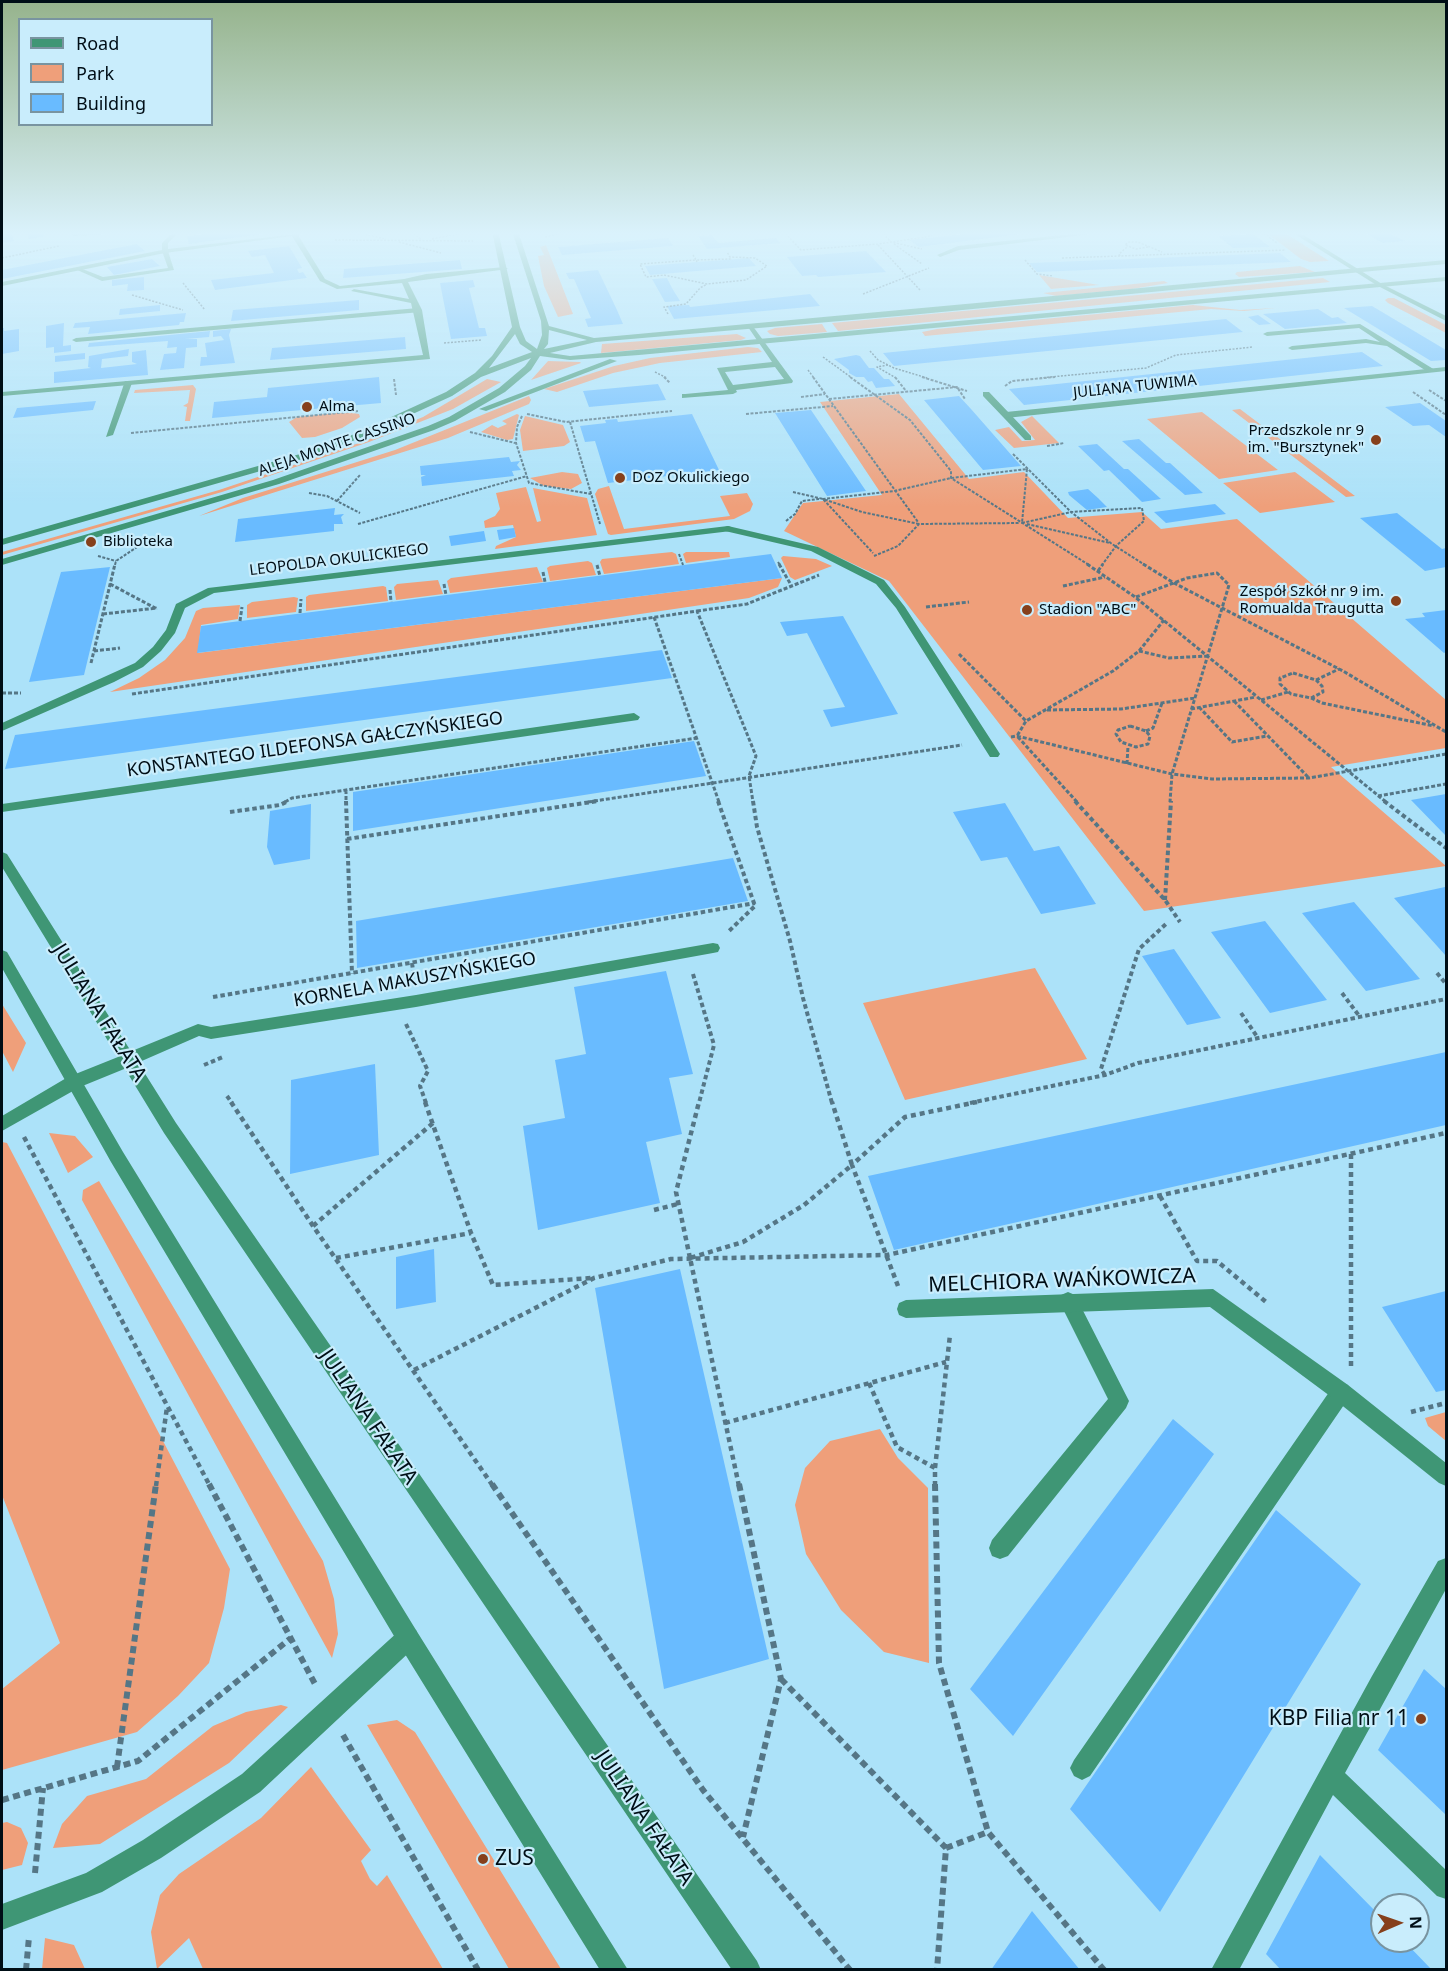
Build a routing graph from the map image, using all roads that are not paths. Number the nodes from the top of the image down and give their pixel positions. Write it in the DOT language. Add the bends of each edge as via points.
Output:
graph roads {
  1 [pos="248,323"];
  2 [pos="420,323"];
  3 [pos="515,323"];
  4 [pos="545,323"];
  5 [pos="796,323"];
  6 [pos="968,323"];
  7 [pos="516,327"];
  8 [pos="546,327"];
  9 [pos="752,327"];
  10 [pos="1267,334"];
  11 [pos="76,340"];
  12 [pos="596,340"];
  13 [pos="761,342"];
  14 [pos="1393,346"];
  15 [pos="1292,348"];
  16 [pos="538,353"];
  17 [pos="639,353"];
  18 [pos="777,364"];
  19 [pos="1446,369"];
  20 [pos="1431,370"];
  21 [pos="478,375"];
  22 [pos="128,383"];
  23 [pos="731,388"];
  24 [pos="2,394"];
  25 [pos="986,394"];
  26 [pos="685,396"];
  27 [pos="1006,415"];
  28 [pos="452,419"];
  29 [pos="110,435"];
  30 [pos="1028,438"];
  31 [pos="2,542"];
  32 [pos="2,562"];
  33 [pos="634,717"];
  34 [pos="2,726"];
  35 [pos="994,754"];
  36 [pos="2,808"];
  37 [pos="2,857"];
  38 [pos="713,948"];
  39 [pos="2,956"];
  40 [pos="128,1060"];
  41 [pos="74,1082"];
  42 [pos="8,1120"];
  43 [pos="1068,1301"];
  44 [pos="906,1309"];
  45 [pos="1341,1392"];
  46 [pos="1446,1476"];
  47 [pos="1000,1548"];
  48 [pos="1446,1569"];
  49 [pos="408,1638"];
  50 [pos="1082,1768"];
  51 [pos="1330,1775"];
  52 [pos="1446,1887"];
  53 [pos="2,1917"];
  54 [pos="615,1970"];
  55 [pos="748,1970"];
  56 [pos="1224,1970"];
  1 -- 11 [label="street"];
  2 -- 22 [label="street" via="427,357"];
  3 -- 7 [label="street"];
  4 -- 8 [label="street"];
  5 -- 9 [label="street"];
  6 -- 13 [label="street"];
  7 -- 16 [label="street" via="523,342"];
  7 -- 21 [label="street, ALEJA MONTE CASSINO"];
  8 -- 12 [label="street"];
  8 -- 16 [label="street, ALEJA MONTE CASSINO" via="544,344"];
  9 -- 12 [label="street"];
  9 -- 13 [label="street"];
  10 -- 14 [label="street" via="1360,326"];
  12 -- 16 [label="street"];
  13 -- 17 [label="street"];
  13 -- 18 [label="street"];
  14 -- 15 [label="street" via="1366,341"];
  14 -- 20 [label="street"];
  16 -- 17 [label="street" via="570,358"];
  16 -- 21 [label="street"];
  16 -- 28 [label="street, ALEJA MONTE CASSINO" via="515,381"];
  17 -- 28 [label="street"];
  18 -- 23 [label="street" via="720,370"];
  18 -- 23 [label="street" via="789,381"];
  19 -- 20 [label="street, JULIANA TUWIMA"];
  20 -- 27 [label="street, JULIANA TUWIMA"];
  21 -- 31 [label="street, ALEJA MONTE CASSINO" via="411,413 313,452"];
  22 -- 24 [label="street"];
  22 -- 29 [label="street"];
  23 -- 26 [label="street" via="733,392"];
  25 -- 27 [label="street"];
  27 -- 30 [label="street"];
  28 -- 32 [label="street, ALEJA MONTE CASSINO" via="276,482"];
  33 -- 36 [label="street, KONSTANTEGO ILDEFONSA GAŁCZYŃSKIEGO"];
  34 -- 35 [label="street, LEOPOLDA OKULICKIEGO" via="139,665 171,631 180,606 212,590 728,529 814,549 880,582"];
  37 -- 40 [label="street, JULIANA FAŁATA"];
  38 -- 40 [label="street, KORNELA MAKUSZYŃSKIEGO" via="211,1034 198,1030"];
  39 -- 41 [label="street"];
  40 -- 41 [label="street, KORNELA MAKUSZYŃSKIEGO"];
  40 -- 55 [label="street, JULIANA FAŁATA" via="170,1128"];
  41 -- 42 [label="street, KORNELA MAKUSZYŃSKIEGO"];
  41 -- 49 [label="street"];
  43 -- 44 [label="street, MELCHIORA WAŃKOWICZA"];
  43 -- 45 [label="street, MELCHIORA WAŃKOWICZA" via="1213,1298"];
  43 -- 47 [label="street" via="1119,1401"];
  45 -- 46 [label="street, MELCHIORA WAŃKOWICZA"];
  45 -- 50 [label="street"];
  48 -- 51 [label="street"];
  49 -- 53 [label="street" via="251,1783 93,1883"];
  49 -- 54 [label="street"];
  51 -- 52 [label="street"];
  51 -- 56 [label="street"];
}
